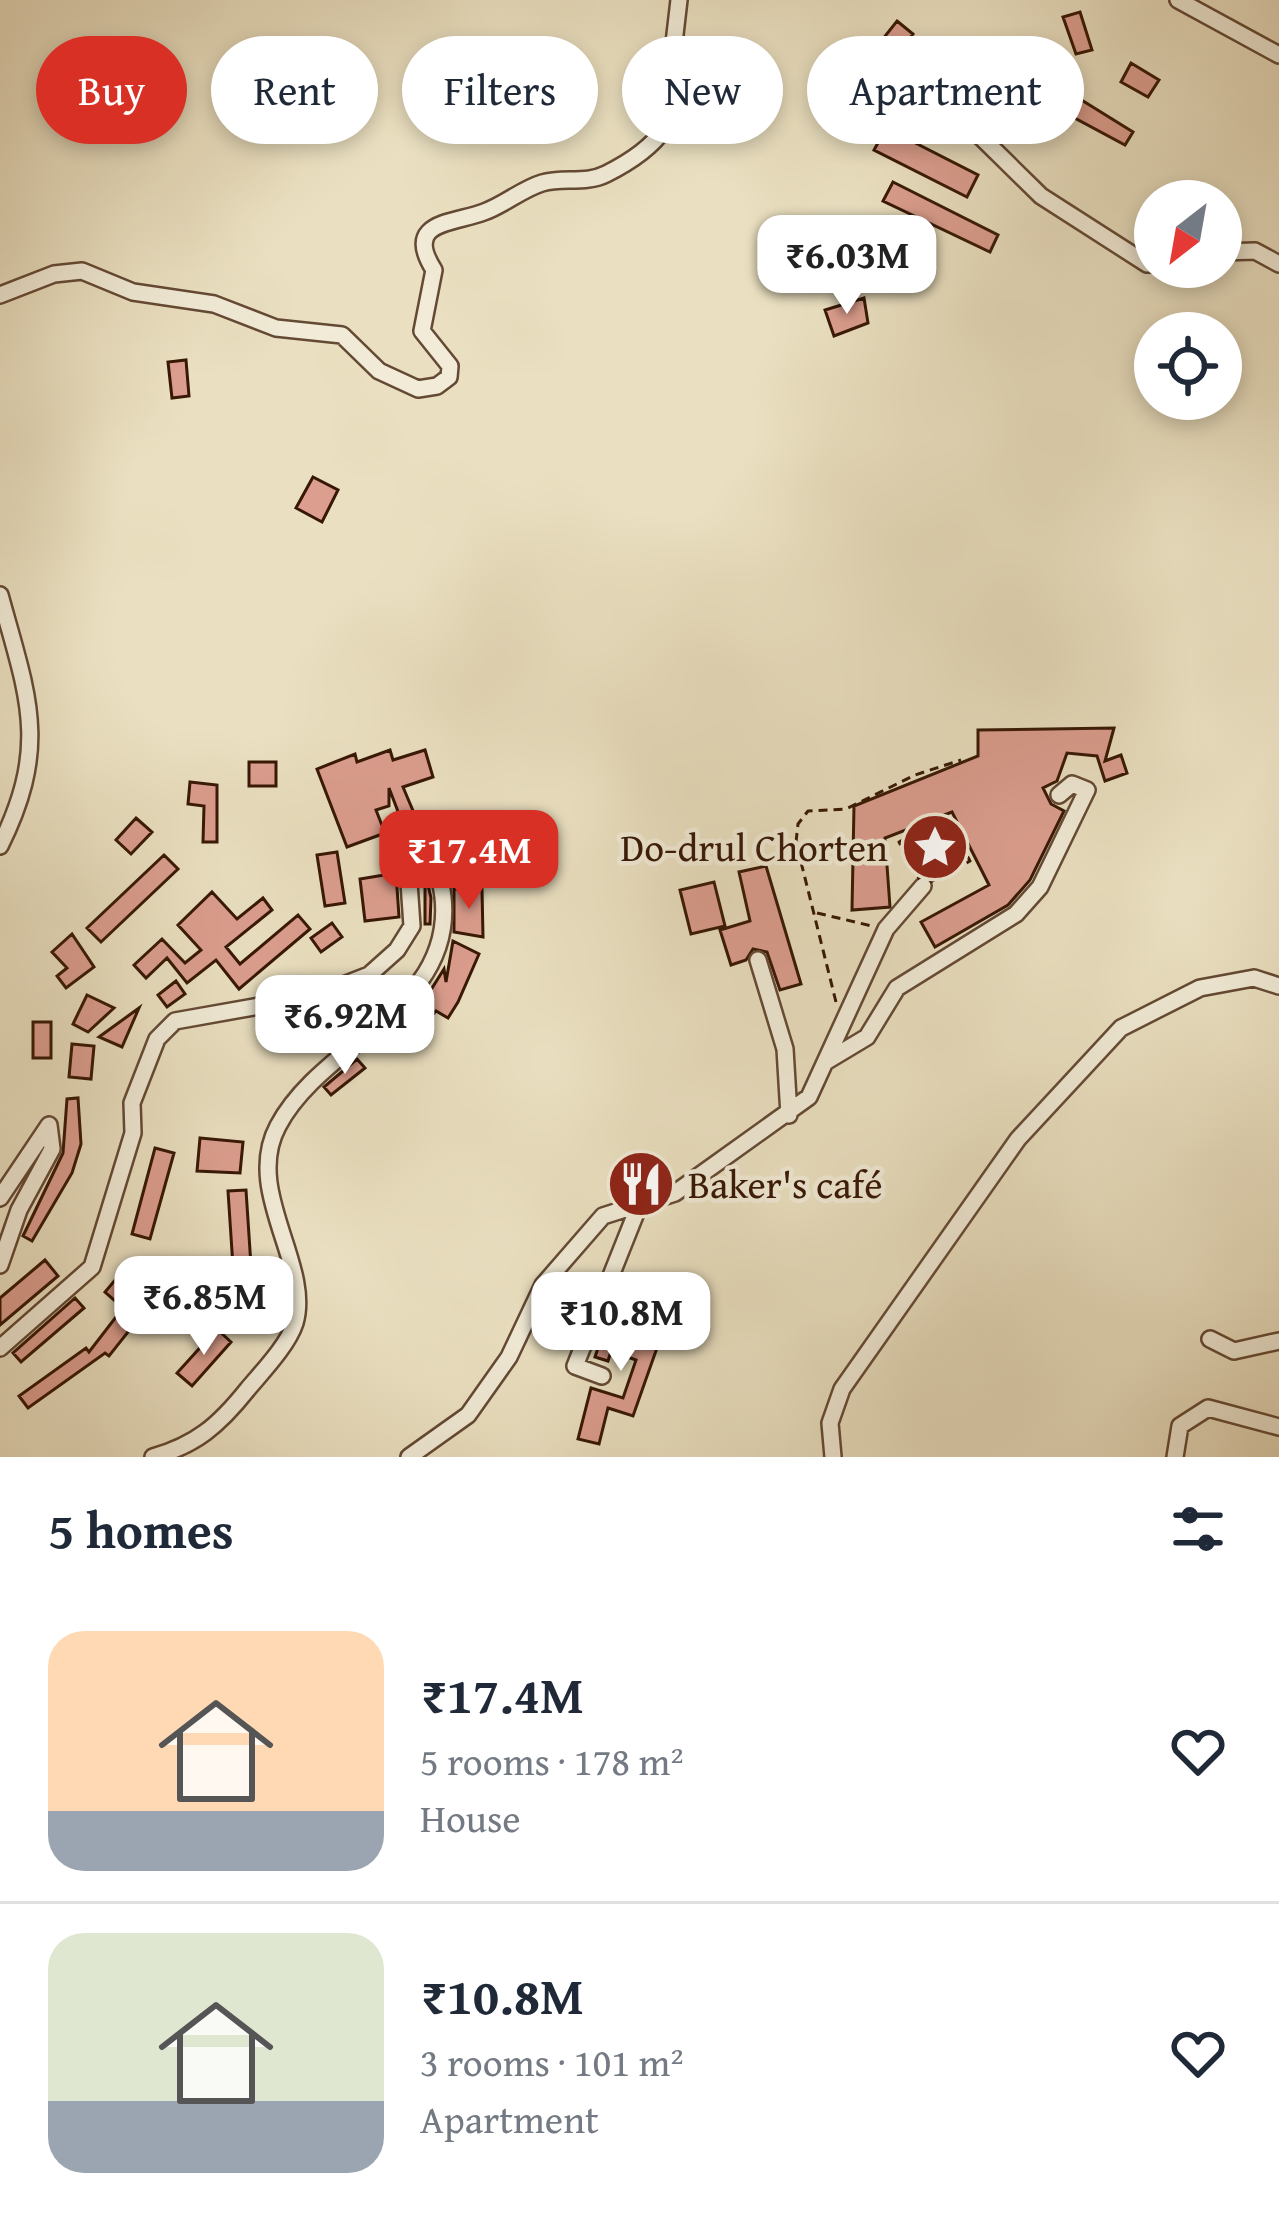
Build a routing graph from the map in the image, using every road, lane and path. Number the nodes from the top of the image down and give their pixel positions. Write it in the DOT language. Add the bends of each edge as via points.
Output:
graph roads {
  1 [pos="680,0"];
  2 [pos="1178,0"];
  3 [pos="1279,55"];
  4 [pos="988,144"];
  5 [pos="1242,251"];
  6 [pos="1134,256"];
  7 [pos="1279,264"];
  8 [pos="0,295"];
  9 [pos="0,595"];
  10 [pos="961,760"];
  11 [pos="1059,795"];
  12 [pos="0,846"];
  13 [pos="922,886"];
  14 [pos="816,912"];
  15 [pos="886,929"];
  16 [pos="758,960"];
  17 [pos="1279,986"];
  18 [pos="841,1027"];
  19 [pos="825,1063"];
  20 [pos="789,1114"];
  21 [pos="0,1198"];
  22 [pos="640,1203"];
  23 [pos="0,1265"];
  24 [pos="1210,1339"];
  25 [pos="1279,1341"];
  26 [pos="0,1348"];
  27 [pos="602,1376"];
  28 [pos="1279,1427"];
  29 [pos="153,1457"];
  30 [pos="409,1457"];
  31 [pos="833,1457"];
  32 [pos="1175,1457"];
  1 -- 8 [label="street" via="664,129 652,146 606,174 537,184 481,214 437,225 423,240 434,270 422,331 450,366 437,386 418,389 379,371 342,335 276,328 82,271"];
  2 -- 3 [label="street"];
  4 -- 6 [label="street" via="1041,196"];
  5 -- 7 [label="street"];
  9 -- 12 [label="street" via="22,663 31,772"];
  10 -- 14 [label="path" via="846,809 808,811 796,842"];
  11 -- 19 [label="street" via="1072,784 1087,790 1040,887 1016,914 897,988 867,1037"];
  13 -- 13 [label="path" via="970,861 946,817 899,842"];
  13 -- 15 [label="street"];
  14 -- 15 [label="path"];
  14 -- 18 [label="path"];
  15 -- 18 [label="street"];
  16 -- 20 [label="street" via="785,1049"];
  17 -- 31 [label="street" via="1254,978 1200,988 1121,1028 1018,1138 842,1389 830,1423"];
  18 -- 19 [label="street"];
  19 -- 20 [label="street" via="809,1097"];
  20 -- 22 [label="street" via="716,1169"];
  21 -- 23 [label="street" via="49,1125 52,1149"];
  22 -- 27 [label="street" via="575,1366"];
  22 -- 30 [label="street" via="603,1216 543,1286 509,1357 468,1415"];
  24 -- 25 [label="street" via="1234,1351"];
  26 -- 29 [label="street" via="92,1268 133,1132 132,1103 157,1039 176,1022 315,996 369,975 412,926 408,868 427,856 443,894 444,928 431,964 390,1017 292,1104 274,1130 273,1213 296,1296 295,1325 219,1424 188,1448"];
  28 -- 32 [label="street" via="1208,1408 1180,1426"];
}
